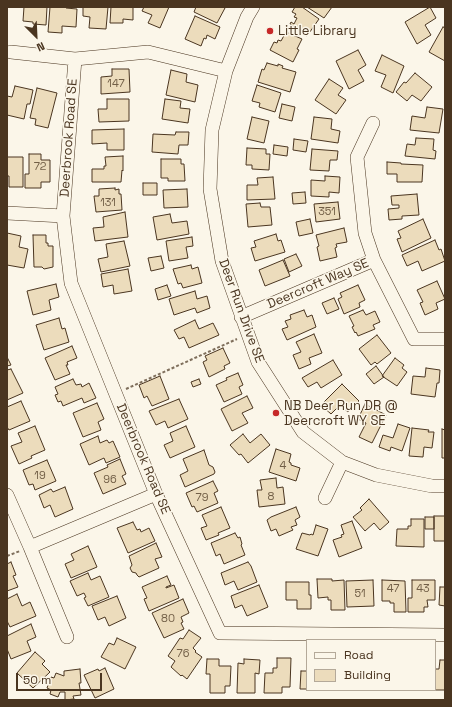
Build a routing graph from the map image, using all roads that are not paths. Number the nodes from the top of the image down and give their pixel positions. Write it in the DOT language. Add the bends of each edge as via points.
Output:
graph roads {
  1 [pos="254,7"];
  2 [pos="11,52"];
  3 [pos="75,59"];
  4 [pos="226,71"];
  5 [pos="372,123"];
  6 [pos="7,213"];
  7 [pos="63,216"];
  8 [pos="374,260"];
  9 [pos="241,317"];
  10 [pos="445,339"];
  11 [pos="342,462"];
  12 [pos="445,486"];
  13 [pos="156,494"];
  14 [pos="7,496"];
  15 [pos="325,498"];
  16 [pos="30,547"];
  17 [pos="445,635"];
  18 [pos="67,637"];
  1 -- 4 [label="street, Deer Run Drive SE" via="247,17"];
  2 -- 3 [label="street"];
  3 -- 4 [label="street" via="148,52"];
  3 -- 7 [label="street, Deerbrook Road SE"];
  4 -- 9 [label="street, Deer Run Drive SE" via="212,130 210,189 222,262"];
  5 -- 8 [label="street" via="357,157 365,234"];
  6 -- 7 [label="street"];
  7 -- 13 [label="street, Deerbrook Road SE" via="71,283"];
  8 -- 9 [label="street, Deercroft Way SE"];
  8 -- 10 [label="street, Deercroft Way SE" via="414,339"];
  9 -- 11 [label="street, Deer Run Drive SE" via="258,362 303,432"];
  11 -- 12 [label="street, Deer Run Drive SE" via="376,475 432,486"];
  11 -- 15 [label="street"];
  13 -- 16 [label="street"];
  13 -- 17 [label="street, Deerbrook Road SE" via="220,633"];
  14 -- 16 [label="street"];
  16 -- 18 [label="street"];
}
